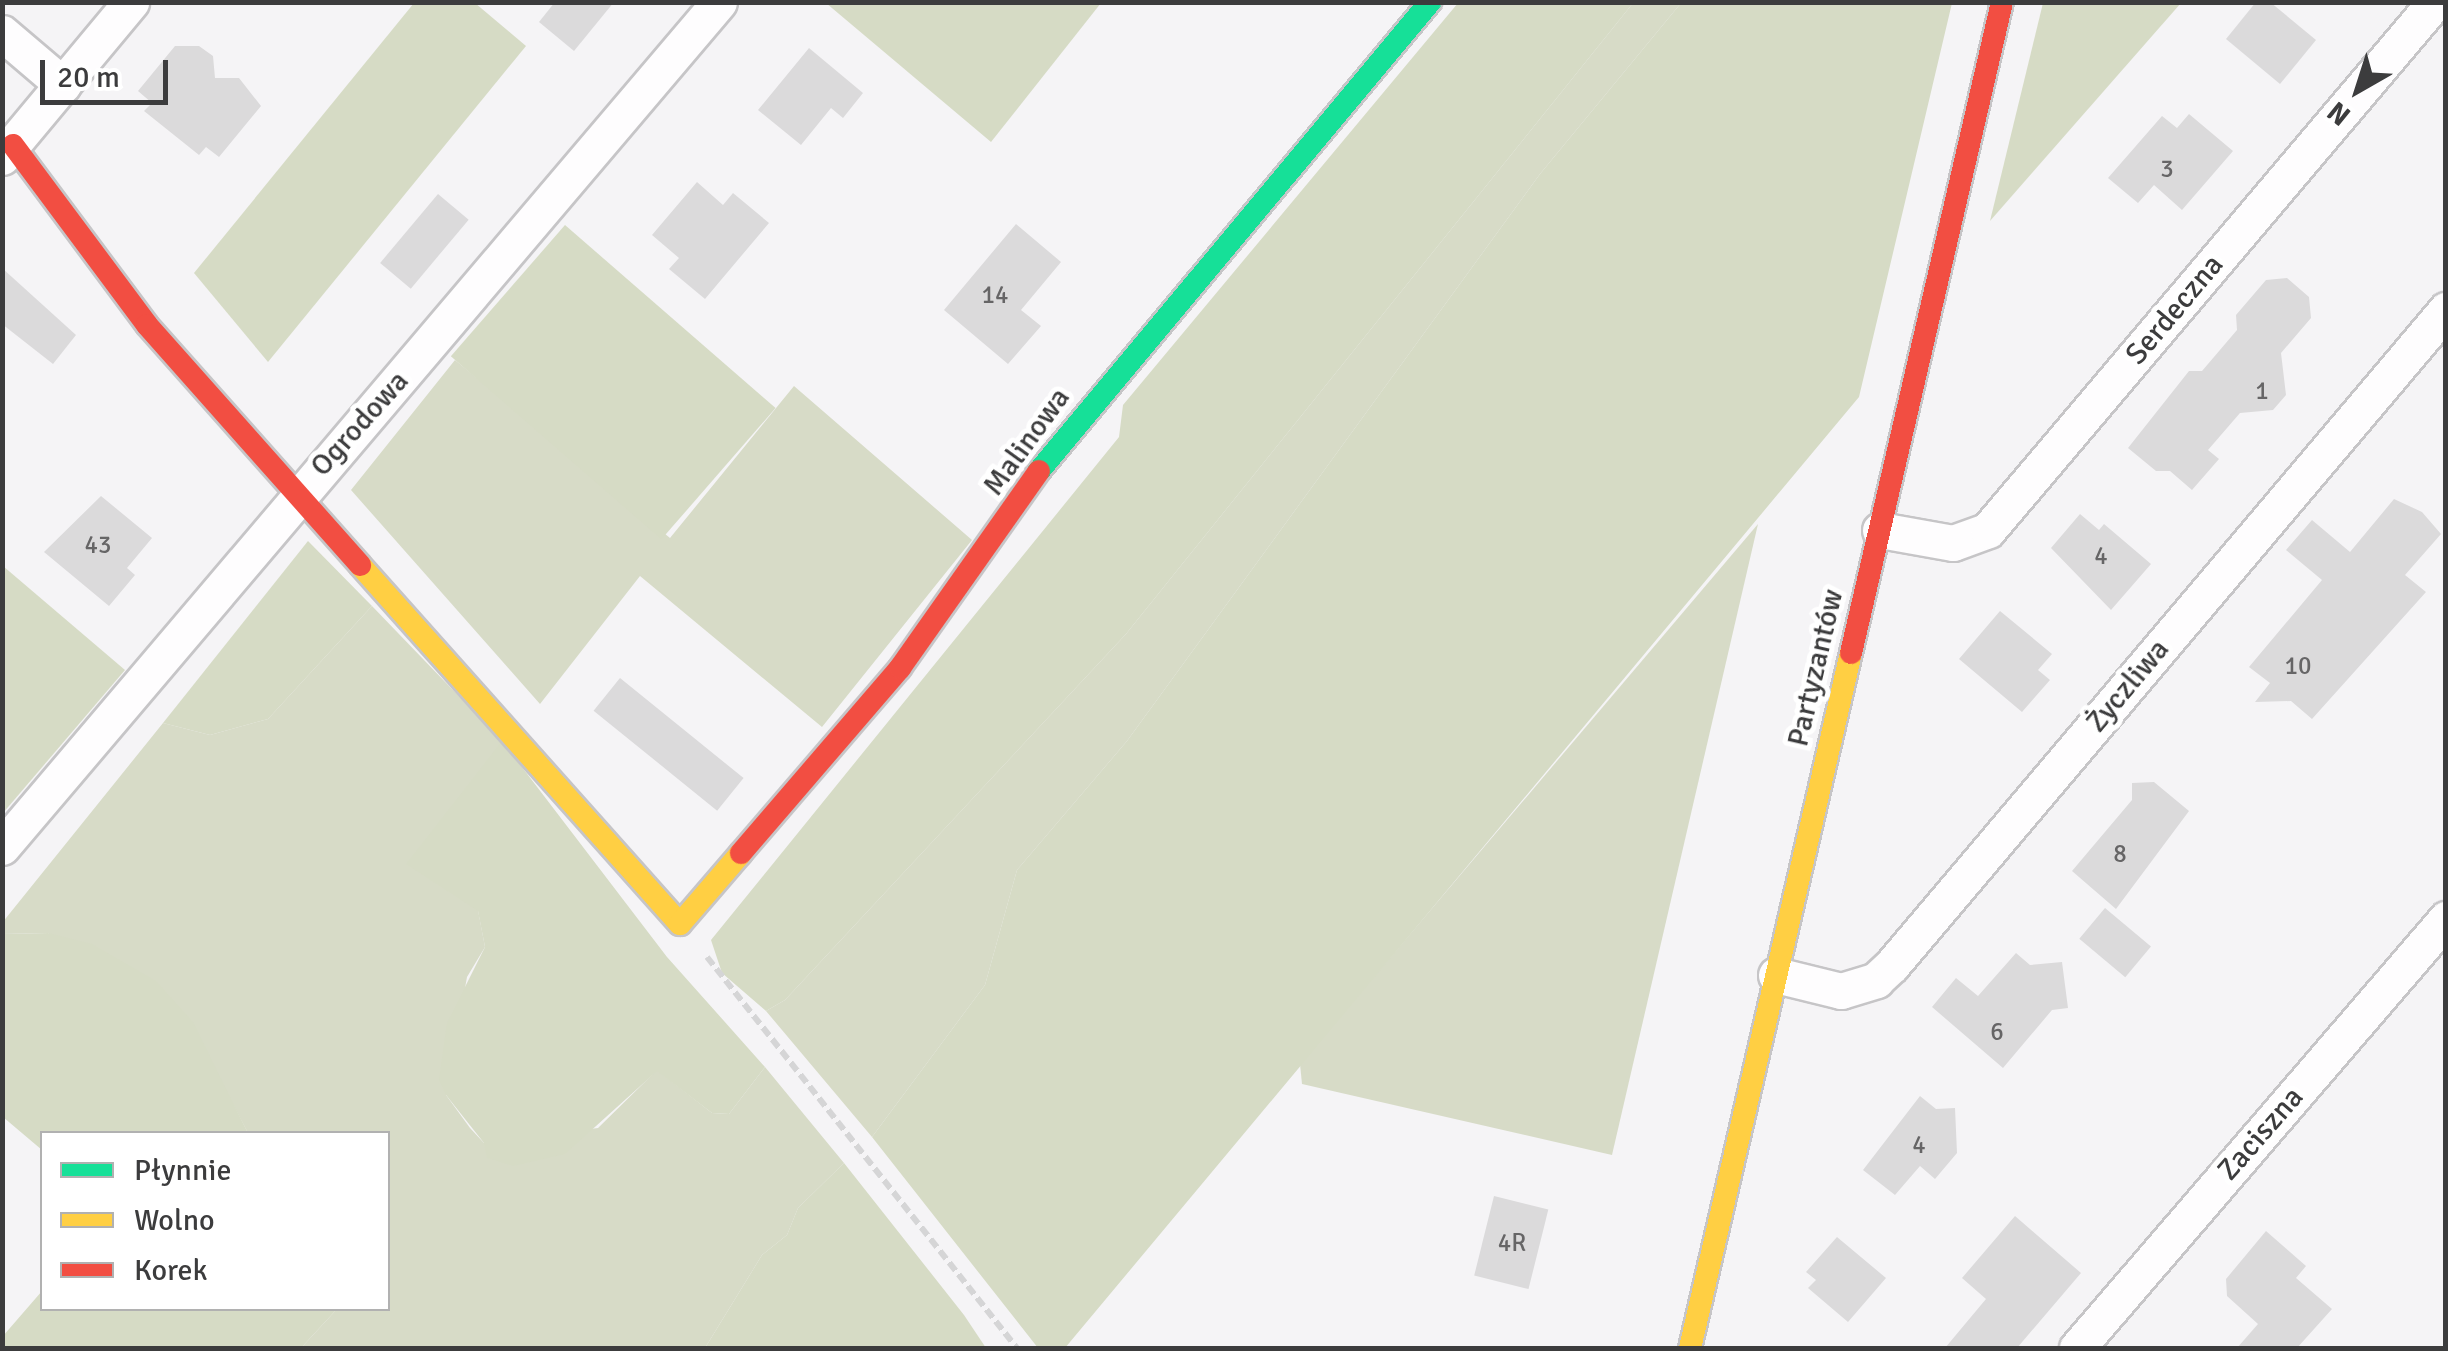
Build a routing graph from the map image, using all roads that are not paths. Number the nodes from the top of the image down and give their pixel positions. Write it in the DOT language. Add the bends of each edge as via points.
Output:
graph roads {
  1 [pos="131,2"];
  2 [pos="719,2"];
  3 [pos="1430,2"];
  4 [pos="2002,2"];
  5 [pos="2435,2"];
  6 [pos="2,33"];
  7 [pos="63,85"];
  8 [pos="8,151"];
  9 [pos="2446,310"];
  10 [pos="295,497"];
  11 [pos="1880,530"];
  12 [pos="2,847"];
  13 [pos="2446,919"];
  14 [pos="1776,975"];
  15 [pos="1690,1348"];
  16 [pos="2078,1348"];
  1 -- 7 [label="street"];
  2 -- 10 [label="street, Ogrodowa"];
  3 -- 10 [label="street, Malinowa" via="1059,442 900,668 680,924 508,723"];
  4 -- 11 [label="street, Partyzantów"];
  5 -- 11 [label="street, Serdeczna" via="1988,530 1952,544"];
  6 -- 7 [label="street"];
  7 -- 8 [label="street"];
  8 -- 10 [label="street"];
  9 -- 14 [label="street, Życzliwa" via="1892,965 1876,980 1841,990"];
  10 -- 12 [label="street, Ogrodowa"];
  11 -- 14 [label="street, Partyzantów"];
  13 -- 16 [label="street, Zaciszna"];
  14 -- 15 [label="street, Partyzantów"];
}
